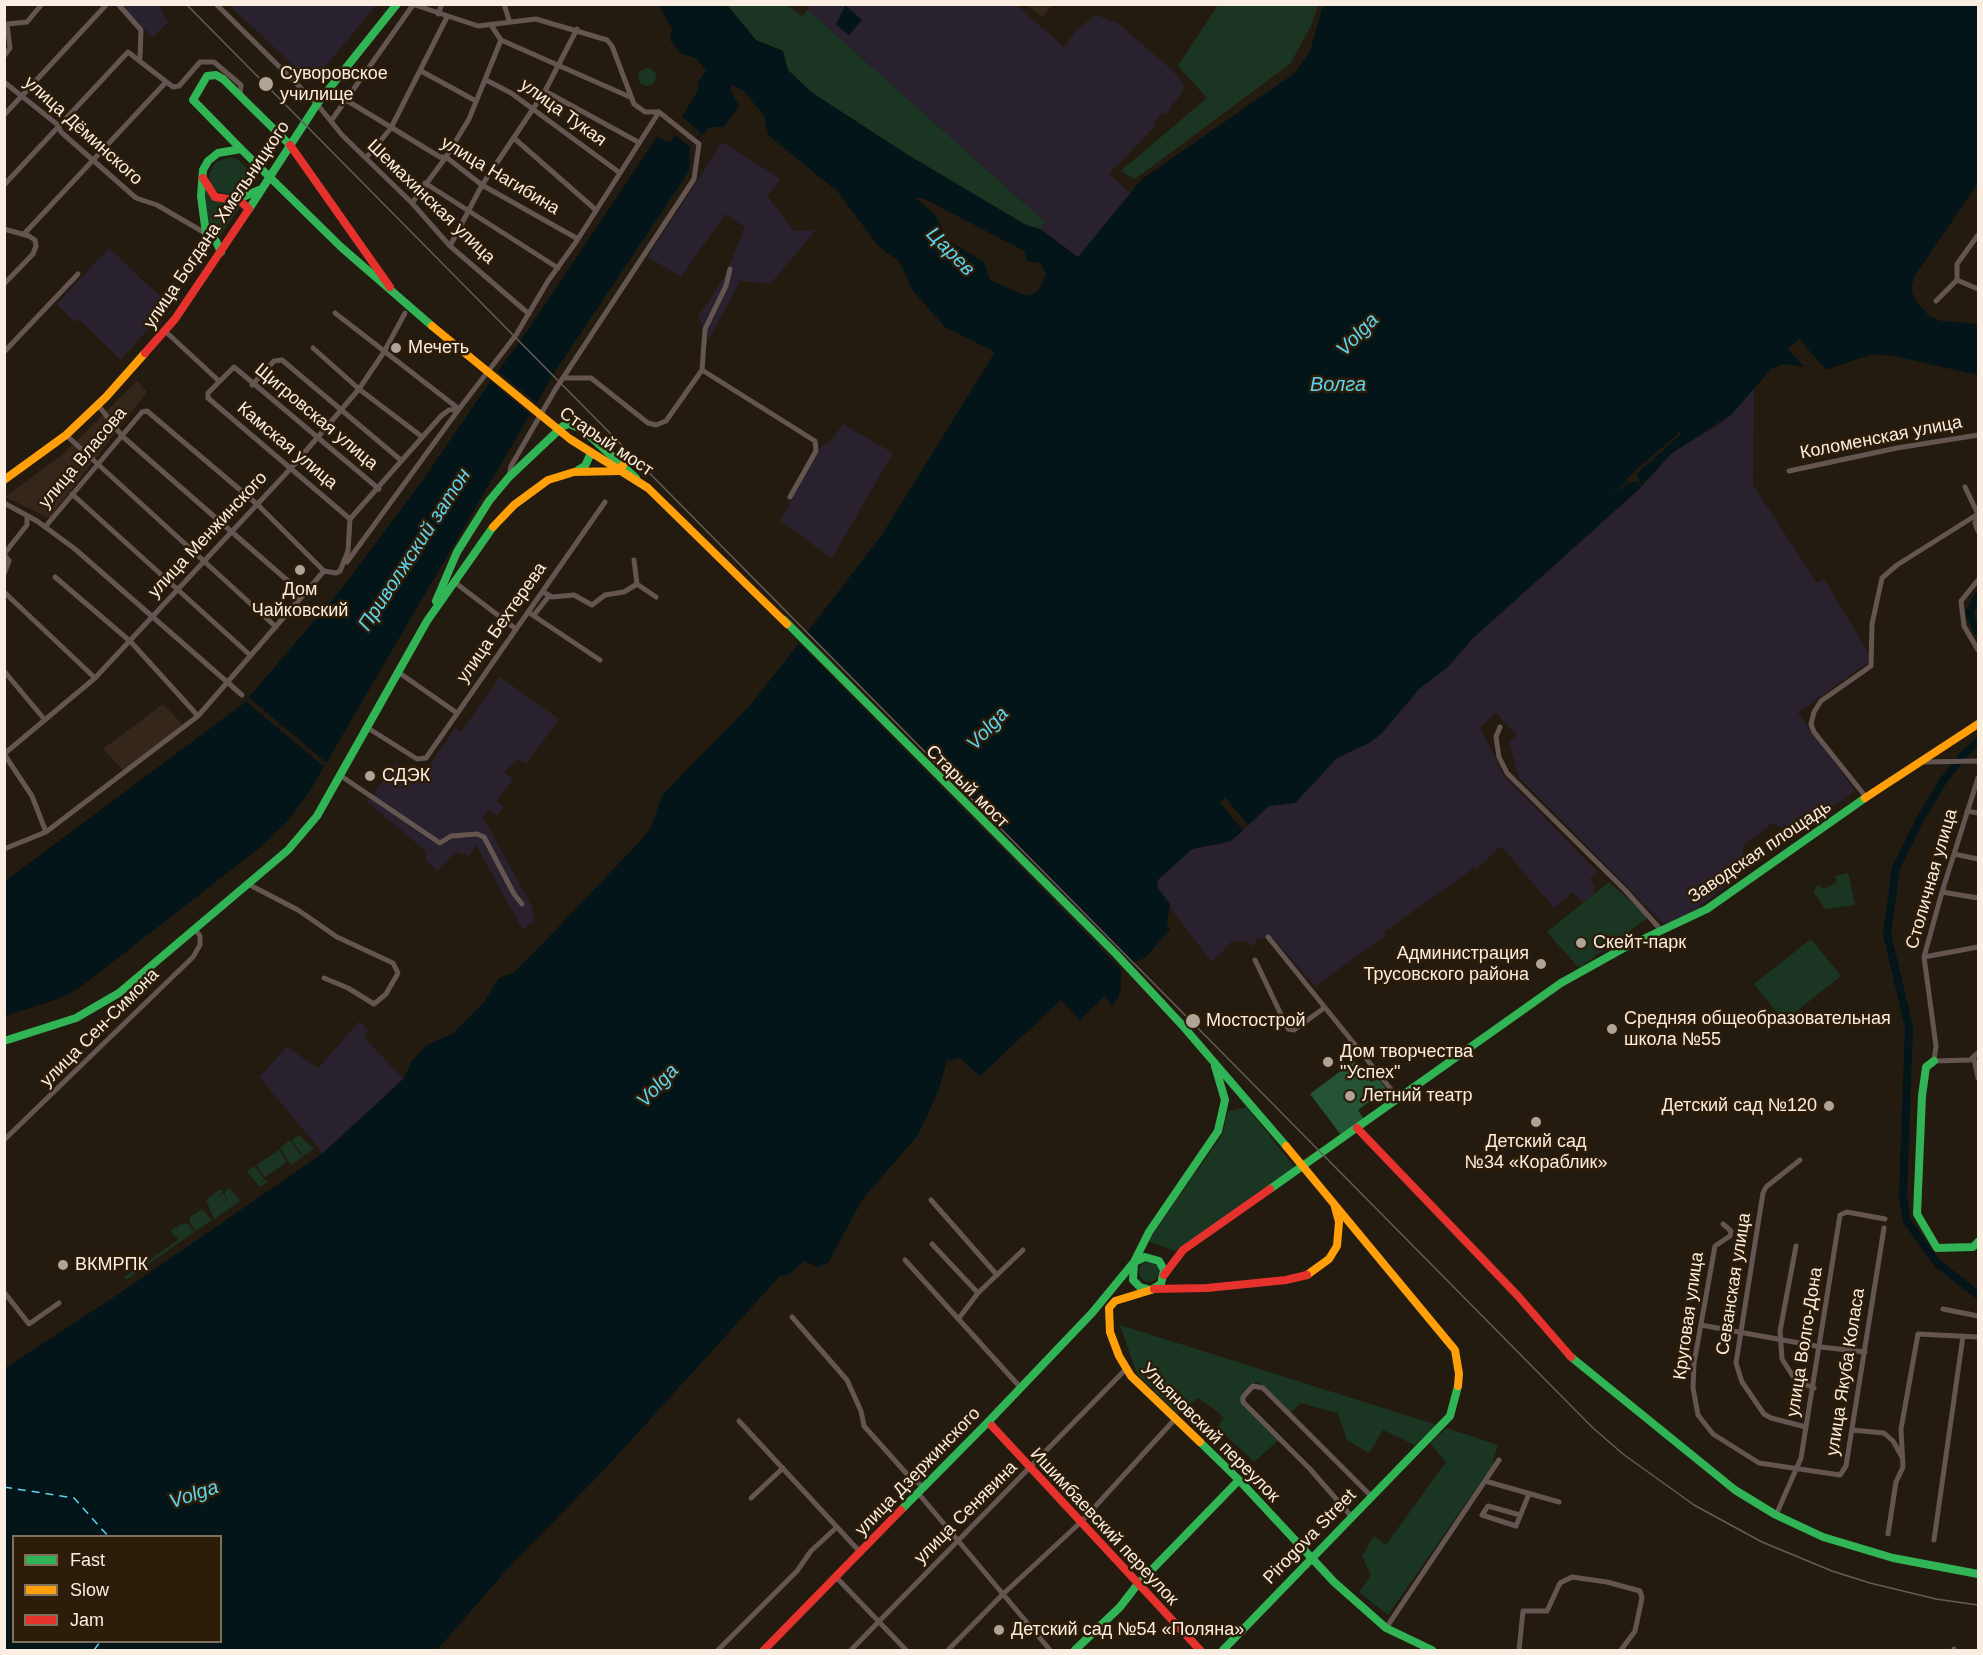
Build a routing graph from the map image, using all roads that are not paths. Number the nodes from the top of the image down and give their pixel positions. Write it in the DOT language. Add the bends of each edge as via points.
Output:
graph roads {
  1 [pos="42,4"];
  2 [pos="107,4"];
  3 [pos="118,4"];
  4 [pos="216,4"];
  5 [pos="397,4"];
  6 [pos="442,4"];
  7 [pos="504,4"];
  8 [pos="412,5"];
  9 [pos="438,14"];
  10 [pos="447,17"];
  11 [pos="509,20"];
  12 [pos="6,23"];
  13 [pos="491,25"];
  14 [pos="577,29"];
  15 [pos="501,40"];
  16 [pos="4,56"];
  17 [pos="140,59"];
  18 [pos="556,66"];
  19 [pos="421,71"];
  20 [pos="486,80"];
  21 [pos="4,82"];
  22 [pos="166,82"];
  23 [pos="545,91"];
  24 [pos="22,95"];
  25 [pos="240,95"];
  26 [pos="630,97"];
  27 [pos="346,100"];
  28 [pos="476,101"];
  29 [pos="317,104"];
  30 [pos="534,109"];
  31 [pos="659,112"];
  32 [pos="4,115"];
  33 [pos="331,121"];
  34 [pos="58,125"];
  35 [pos="391,128"];
  36 [pos="514,139"];
  37 [pos="638,142"];
  38 [pos="290,145"];
  39 [pos="241,149"];
  40 [pos="447,157"];
  41 [pos="366,158"];
  42 [pos="93,161"];
  43 [pos="203,171"];
  44 [pos="620,173"];
  45 [pos="425,183"];
  46 [pos="4,184"];
  47 [pos="482,185"];
  48 [pos="263,188"];
  49 [pos="236,200"];
  50 [pos="412,203"];
  51 [pos="249,209"];
  52 [pos="596,210"];
  53 [pos="467,211"];
  54 [pos="4,229"];
  55 [pos="24,234"];
  56 [pos="206,234"];
  57 [pos="1978,235"];
  58 [pos="578,239"];
  59 [pos="1976,243"];
  60 [pos="450,246"];
  61 [pos="221,252"];
  62 [pos="558,268"];
  63 [pos="730,269"];
  64 [pos="78,274"];
  65 [pos="1957,280"];
  66 [pos="4,284"];
  67 [pos="1978,289"];
  68 [pos="401,301"];
  69 [pos="1936,301"];
  70 [pos="335,313"];
  71 [pos="405,313"];
  72 [pos="529,314"];
  73 [pos="165,331"];
  74 [pos="313,348"];
  75 [pos="4,352"];
  76 [pos="384,352"];
  77 [pos="702,370"];
  78 [pos="564,378"];
  79 [pos="219,381"];
  80 [pos="252,385"];
  81 [pos="359,389"];
  82 [pos="98,405"];
  83 [pos="459,409"];
  84 [pos="339,410"];
  85 [pos="66,435"];
  86 [pos="1978,435"];
  87 [pos="122,436"];
  88 [pos="422,436"];
  89 [pos="315,438"];
  90 [pos="591,453"];
  91 [pos="402,461"];
  92 [pos="97,463"];
  93 [pos="621,468"];
  94 [pos="290,469"];
  95 [pos="1789,471"];
  96 [pos="574,472"];
  97 [pos="509,477"];
  98 [pos="4,480"];
  99 [pos="1965,487"];
  100 [pos="379,489"];
  101 [pos="72,494"];
  102 [pos="789,497"];
  103 [pos="605,502"];
  104 [pos="4,503"];
  105 [pos="258,505"];
  106 [pos="1978,514"];
  107 [pos="27,516"];
  108 [pos="350,519"];
  109 [pos="45,527"];
  110 [pos="1978,531"];
  111 [pos="232,532"];
  112 [pos="634,560"];
  113 [pos="206,561"];
  114 [pos="343,568"];
  115 [pos="324,571"];
  116 [pos="4,574"];
  117 [pos="55,577"];
  118 [pos="1978,580"];
  119 [pos="453,581"];
  120 [pos="637,584"];
  121 [pos="179,589"];
  122 [pos="4,592"];
  123 [pos="543,592"];
  124 [pos="304,595"];
  125 [pos="549,596"];
  126 [pos="656,597"];
  127 [pos="531,614"];
  128 [pos="152,617"];
  129 [pos="427,621"];
  130 [pos="276,627"];
  131 [pos="516,629"];
  132 [pos="131,642"];
  133 [pos="1978,650"];
  134 [pos="250,655"];
  135 [pos="600,660"];
  136 [pos="4,671"];
  137 [pos="398,672"];
  138 [pos="95,678"];
  139 [pos="229,683"];
  140 [pos="242,695"];
  141 [pos="457,713"];
  142 [pos="198,716"];
  143 [pos="45,720"];
  144 [pos="1978,724"];
  145 [pos="1500,727"];
  146 [pos="368,728"];
  147 [pos="4,754"];
  148 [pos="1978,761"];
  149 [pos="1919,762"];
  150 [pos="341,776"];
  151 [pos="1978,778"];
  152 [pos="1866,797"];
  153 [pos="1967,811"];
  154 [pos="1978,813"];
  155 [pos="46,832"];
  156 [pos="4,849"];
  157 [pos="1954,854"];
  158 [pos="1978,859"];
  159 [pos="248,884"];
  160 [pos="1942,892"];
  161 [pos="1978,898"];
  162 [pos="522,904"];
  163 [pos="195,929"];
  164 [pos="1661,930"];
  165 [pos="1268,937"];
  166 [pos="1978,947"];
  167 [pos="1924,957"];
  168 [pos="1255,960"];
  169 [pos="324,978"];
  170 [pos="1324,1008"];
  171 [pos="4,1041"];
  172 [pos="1203,1049"];
  173 [pos="1978,1053"];
  174 [pos="1974,1059"];
  175 [pos="1934,1061"];
  176 [pos="1978,1078"];
  177 [pos="1398,1098"];
  178 [pos="1357,1128"];
  179 [pos="4,1140"];
  180 [pos="1800,1160"];
  181 [pos="1330,1197"];
  182 [pos="931,1200"];
  183 [pos="1885,1219"];
  184 [pos="1723,1224"];
  185 [pos="1884,1228"];
  186 [pos="932,1244"];
  187 [pos="1796,1246"];
  188 [pos="1977,1246"];
  189 [pos="1023,1250"];
  190 [pos="1184,1250"];
  191 [pos="1154,1258"];
  192 [pos="904,1260"];
  193 [pos="1134,1262"];
  194 [pos="997,1275"];
  195 [pos="1164,1275"];
  196 [pos="1152,1290"];
  197 [pos="4,1292"];
  198 [pos="978,1293"];
  199 [pos="1115,1301"];
  200 [pos="59,1303"];
  201 [pos="1943,1309"];
  202 [pos="1092,1314"];
  203 [pos="1978,1316"];
  204 [pos="792,1317"];
  205 [pos="958,1318"];
  206 [pos="1701,1324"];
  207 [pos="1742,1331"];
  208 [pos="1963,1336"];
  209 [pos="1978,1337"];
  210 [pos="1782,1340"];
  211 [pos="1821,1347"];
  212 [pos="1864,1352"];
  213 [pos="1126,1369"];
  214 [pos="1020,1387"];
  215 [pos="1814,1388"];
  216 [pos="1175,1419"];
  217 [pos="739,1421"];
  218 [pos="988,1422"];
  219 [pos="1806,1427"];
  220 [pos="1852,1430"];
  221 [pos="1903,1458"];
  222 [pos="1499,1460"];
  223 [pos="783,1468"];
  224 [pos="1031,1469"];
  225 [pos="1797,1470"];
  226 [pos="1239,1480"];
  227 [pos="1485,1481"];
  228 [pos="921,1490"];
  229 [pos="1529,1494"];
  230 [pos="1371,1496"];
  231 [pos="751,1498"];
  232 [pos="1559,1502"];
  233 [pos="1520,1515"];
  234 [pos="1776,1515"];
  235 [pos="1351,1516"];
  236 [pos="1082,1521"];
  237 [pos="837,1527"];
  238 [pos="1888,1534"];
  239 [pos="958,1540"];
  240 [pos="1934,1540"];
  241 [pos="860,1552"];
  242 [pos="1311,1557"];
  243 [pos="1978,1574"];
  244 [pos="836,1577"];
  245 [pos="1137,1586"];
  246 [pos="1002,1595"];
  247 [pos="880,1622"];
  248 [pos="1386,1628"];
  249 [pos="718,1650"];
  250 [pos="766,1650"];
  251 [pos="851,1650"];
  252 [pos="906,1650"];
  253 [pos="948,1650"];
  254 [pos="1050,1650"];
  255 [pos="1075,1650"];
  256 [pos="1200,1650"];
  257 [pos="1223,1650"];
  258 [pos="1432,1650"];
  259 [pos="1519,1650"];
  260 [pos="1621,1650"];
  1 -- 12 [label="street" via="27,22"];
  2 -- 24 [label="street"];
  3 -- 17 [label="street" via="141,30"];
  4 -- 29 [label="street, Шемахинская улица"];
  5 -- 29 [label="main road, улица Богдана Хмельницкого"];
  6 -- 9 [label="street"];
  7 -- 11 [label="street"];
  8 -- 9 [label="street"];
  8 -- 27 [label="street"];
  9 -- 10 [label="street"];
  10 -- 13 [label="street" via="478,26"];
  10 -- 19 [label="street"];
  11 -- 13 [label="street"];
  11 -- 14 [label="street" via="536,19"];
  12 -- 16 [label="street" via="10,48"];
  13 -- 15 [label="street"];
  14 -- 18 [label="street"];
  14 -- 26 [label="street" via="612,44"];
  15 -- 18 [label="street"];
  15 -- 20 [label="street"];
  17 -- 22 [label="street"];
  17 -- 34 [label="street" via="132,52 124,53"];
  18 -- 23 [label="street"];
  18 -- 26 [label="street"];
  19 -- 28 [label="street"];
  19 -- 35 [label="street"];
  20 -- 28 [label="street"];
  20 -- 30 [label="street, улица Тукая"];
  21 -- 24 [label="street, улица Дёминского"];
  22 -- 25 [label="street" via="177,87 200,62 207,60 221,65 240,84"];
  22 -- 42 [label="street"];
  23 -- 30 [label="street"];
  23 -- 37 [label="street"];
  24 -- 32 [label="street"];
  24 -- 34 [label="street, улица Дёминского"];
  25 -- 38 [label="main road"];
  25 -- 39 [label="main road" via="223,79 212,75 204,79 193,100"];
  26 -- 31 [label="street" via="641,110"];
  27 -- 33 [label="street"];
  27 -- 35 [label="street, улица Нагибина"];
  28 -- 40 [label="street"];
  29 -- 33 [label="street, Шемахинская улица"];
  29 -- 38 [label="main road, улица Богдана Хмельницкого"];
  30 -- 36 [label="street"];
  30 -- 44 [label="street, улица Тукая"];
  31 -- 37 [label="street"];
  31 -- 78 [label="street" via="697,142 694,179"];
  33 -- 41 [label="street, Шемахинская улица"];
  34 -- 42 [label="street, улица Дёминского"];
  34 -- 46 [label="street"];
  35 -- 40 [label="street, улица Нагибина" via="440,157"];
  35 -- 41 [label="street"];
  36 -- 47 [label="street"];
  36 -- 52 [label="street"];
  37 -- 44 [label="street"];
  38 -- 48 [label="main road, улица Богдана Хмельницкого"];
  38 -- 68 [label="main road"];
  39 -- 43 [label="main road" via="218,153"];
  39 -- 68 [label="main road"];
  40 -- 45 [label="street"];
  40 -- 47 [label="street, улица Нагибина"];
  41 -- 50 [label="street, Шемахинская улица"];
  42 -- 55 [label="street"];
  42 -- 56 [label="street, улица Дёминского" via="136,198 157,205"];
  43 -- 49 [label="main road" via="204,182 215,197"];
  43 -- 56 [label="main road" via="201,196"];
  44 -- 52 [label="street"];
  45 -- 50 [label="street"];
  45 -- 53 [label="street"];
  47 -- 53 [label="street"];
  47 -- 58 [label="street, улица Нагибина"];
  48 -- 49 [label="main road"];
  48 -- 51 [label="main road, улица Богдана Хмельницкого"];
  49 -- 51 [label="main road"];
  50 -- 60 [label="street, Шемахинская улица"];
  51 -- 61 [label="main road, улица Богдана Хмельницкого"];
  52 -- 58 [label="street"];
  53 -- 60 [label="street"];
  53 -- 62 [label="street"];
  54 -- 55 [label="street"];
  55 -- 66 [label="street" via="34,238 35,251"];
  56 -- 61 [label="main road"];
  57 -- 59 [label="street"];
  58 -- 62 [label="street"];
  59 -- 65 [label="street" via="1957,264"];
  60 -- 72 [label="street, Шемахинская улица"];
  61 -- 73 [label="main road, улица Богдана Хмельницкого"];
  62 -- 72 [label="street"];
  63 -- 77 [label="street" via="705,329"];
  64 -- 75 [label="street"];
  65 -- 67 [label="street"];
  65 -- 69 [label="street"];
  68 -- 90 [label="main road, Старый мост"];
  70 -- 76 [label="street"];
  71 -- 76 [label="street, улица Менжинского"];
  72 -- 83 [label="street"];
  73 -- 79 [label="street"];
  73 -- 82 [label="main road, улица Богдана Хмельницкого"];
  74 -- 81 [label="street"];
  76 -- 81 [label="street, улица Менжинского"];
  76 -- 83 [label="street"];
  77 -- 78 [label="street" via="666,421 656,425 648,423 595,380"];
  77 -- 102 [label="street" via="815,441 817,446"];
  78 -- 97 [label="street" via="511,466"];
  79 -- 80 [label="street, Щигровская улица" via="234,367"];
  79 -- 94 [label="street, Камская улица" via="207,396"];
  80 -- 84 [label="street" via="278,359"];
  80 -- 89 [label="street, Щигровская улица"];
  81 -- 84 [label="street, улица Менжинского"];
  81 -- 88 [label="street"];
  82 -- 85 [label="main road, улица Богдана Хмельницкого"];
  82 -- 87 [label="street"];
  83 -- 88 [label="street" via="444,413"];
  83 -- 114 [label="street"];
  84 -- 89 [label="street, улица Менжинского"];
  84 -- 91 [label="street"];
  85 -- 92 [label="street"];
  85 -- 98 [label="main road, улица Богдана Хмельницкого"];
  86 -- 95 [label="street, Коломенская улица"];
  87 -- 92 [label="street, улица Власова"];
  87 -- 105 [label="street, улица Власова" via="145,411"];
  87 -- 111 [label="street"];
  88 -- 91 [label="street"];
  89 -- 94 [label="street, улица Менжинского"];
  89 -- 100 [label="street, Щигровская улица"];
  90 -- 93 [label="main road, Старый мост"];
  90 -- 96 [label="main road" via="585,466"];
  91 -- 100 [label="street"];
  92 -- 101 [label="street, улица Власова"];
  92 -- 113 [label="street"];
  93 -- 96 [label="main road"];
  93 -- 97 [label="main road" via="582,429 569,424 552,435"];
  93 -- 172 [label="main road, Старый мост" via="693,529 1049,886"];
  94 -- 105 [label="street, улица Менжинского"];
  94 -- 108 [label="street, Камская улица"];
  96 -- 119 [label="main road" via="548,480 514,505 481,541"];
  97 -- 129 [label="main road" via="457,552"];
  99 -- 106 [label="street"];
  100 -- 108 [label="street"];
  101 -- 109 [label="street, улица Власова"];
  101 -- 121 [label="street"];
  103 -- 123 [label="street, улица Бехтерева"];
  104 -- 107 [label="street"];
  105 -- 111 [label="street, улица Менжинского"];
  105 -- 115 [label="street"];
  106 -- 110 [label="street"];
  106 -- 152 [label="street" via="1882,578 1872,624 1871,666 1821,701 1814,712 1814,732"];
  107 -- 109 [label="street"];
  107 -- 116 [label="street" via="27,525 4,554 9,561"];
  108 -- 114 [label="street"];
  109 -- 128 [label="street"];
  111 -- 113 [label="street, улица Менжинского"];
  111 -- 124 [label="street"];
  112 -- 120 [label="street"];
  113 -- 121 [label="street, улица Менжинского"];
  113 -- 130 [label="street"];
  114 -- 115 [label="street" via="336,573"];
  115 -- 124 [label="street"];
  117 -- 132 [label="street"];
  118 -- 133 [label="street" via="1961,602 1964,626"];
  119 -- 129 [label="main road"];
  119 -- 131 [label="street"];
  120 -- 125 [label="street" via="624,592 605,595 592,605 574,595"];
  120 -- 126 [label="street"];
  121 -- 128 [label="street, улица Менжинского"];
  121 -- 134 [label="street"];
  122 -- 138 [label="street"];
  123 -- 125 [label="street"];
  123 -- 127 [label="street, улица Бехтерева"];
  124 -- 130 [label="street"];
  125 -- 127 [label="street"];
  127 -- 131 [label="street, улица Бехтерева"];
  127 -- 135 [label="street"];
  128 -- 132 [label="street, улица Менжинского"];
  128 -- 139 [label="street"];
  129 -- 137 [label="main road"];
  130 -- 134 [label="street"];
  131 -- 141 [label="street, улица Бехтерева"];
  132 -- 138 [label="street, улица Менжинского"];
  132 -- 142 [label="street"];
  134 -- 139 [label="street"];
  136 -- 143 [label="street"];
  137 -- 141 [label="street"];
  137 -- 146 [label="main road"];
  138 -- 143 [label="street, улица Менжинского"];
  139 -- 140 [label="street"];
  139 -- 142 [label="street"];
  141 -- 146 [label="street, улица Бехтерева" via="423,759"];
  142 -- 155 [label="street"];
  143 -- 147 [label="street, улица Менжинского"];
  144 -- 149 [label="main road, Заводская площадь"];
  145 -- 164 [label="street" via="1496,737 1499,757 1507,773"];
  146 -- 150 [label="main road"];
  147 -- 155 [label="street" via="36,803"];
  148 -- 149 [label="street"];
  149 -- 152 [label="main road, Заводская площадь"];
  150 -- 159 [label="main road" via="304,833"];
  150 -- 162 [label="street" via="440,843 451,836 484,837"];
  151 -- 153 [label="street, Столичная улица"];
  152 -- 164 [label="main road, Заводская площадь" via="1707,909"];
  153 -- 154 [label="street"];
  153 -- 157 [label="street, Столичная улица"];
  155 -- 156 [label="street"];
  157 -- 158 [label="street"];
  157 -- 160 [label="street, Столичная улица"];
  159 -- 163 [label="main road"];
  159 -- 169 [label="street" via="298,910 337,937 393,963 398,973 386,994 374,1004"];
  160 -- 161 [label="street"];
  160 -- 167 [label="street, Столичная улица"];
  163 -- 171 [label="main road" via="101,1005"];
  163 -- 179 [label="street, улица Сен-Симона" via="200,945 193,957"];
  164 -- 177 [label="main road, Заводская площадь" via="1561,983"];
  165 -- 170 [label="street"];
  166 -- 167 [label="street"];
  167 -- 175 [label="street, Столичная улица" via="1936,1046"];
  168 -- 170 [label="street" via="1288,1029 1294,1030"];
  170 -- 177 [label="street"];
  172 -- 181 [label="main road"];
  172 -- 193 [label="main road, улица Дзержинского" via="1224,1090 1222,1120 1211,1143 1149,1232"];
  173 -- 174 [label="street"];
  174 -- 175 [label="street"];
  174 -- 176 [label="street"];
  175 -- 188 [label="main road" via="1926,1067 1922,1096 1917,1214 1936,1248"];
  177 -- 178 [label="main road, Заводская площадь"];
  178 -- 190 [label="main road, Заводская площадь"];
  178 -- 234 [label="main road" via="1518,1296 1578,1365 1735,1490"];
  180 -- 207 [label="street, Севанская улица" via="1763,1193"];
  181 -- 196 [label="main road" via="1340,1222 1337,1246 1311,1274 1286,1280"];
  181 -- 230 [label="main road, Pirogova Street" via="1455,1350 1459,1374 1454,1409 1444,1424"];
  182 -- 194 [label="street"];
  183 -- 211 [label="street, улица Волго-Дона" via="1847,1212 1840,1215"];
  184 -- 206 [label="street, Круговая улица" via="1731,1231 1730,1236 1714,1246"];
  185 -- 212 [label="street, улица Якуба Коласа"];
  186 -- 198 [label="street"];
  187 -- 210 [label="street" via="1780,1331"];
  189 -- 194 [label="street"];
  190 -- 191 [label="main road"];
  190 -- 195 [label="main road"];
  191 -- 193 [label="main road" via="1143,1257"];
  191 -- 195 [label="main road" via="1163,1266"];
  192 -- 205 [label="street"];
  193 -- 196 [label="main road" via="1133,1280"];
  193 -- 202 [label="main road, улица Дзержинского"];
  194 -- 198 [label="street"];
  195 -- 196 [label="main road" via="1161,1284"];
  196 -- 199 [label="main road"];
  197 -- 200 [label="street" via="30,1324"];
  198 -- 205 [label="street"];
  199 -- 202 [label="street"];
  199 -- 213 [label="main road, Ульяновский переулок" via="1109,1306 1107,1318"];
  201 -- 203 [label="street"];
  202 -- 214 [label="main road, улица Дзержинского"];
  204 -- 228 [label="street" via="847,1380 864,1426"];
  205 -- 214 [label="street"];
  206 -- 207 [label="street"];
  206 -- 225 [label="street, Круговая улица" via="1693,1375 1698,1415 1703,1423 1732,1448 1760,1463"];
  207 -- 210 [label="street"];
  207 -- 219 [label="street, Севанская улица" via="1736,1363 1742,1382 1768,1417"];
  208 -- 209 [label="street"];
  208 -- 221 [label="street" via="1918,1334 1901,1429"];
  208 -- 240 [label="street"];
  210 -- 211 [label="street"];
  210 -- 215 [label="street" via="1782,1359 1791,1376"];
  211 -- 212 [label="street"];
  211 -- 215 [label="street, улица Волго-Дона"];
  212 -- 220 [label="street, улица Якуба Коласа"];
  213 -- 216 [label="main road, Ульяновский переулок"];
  213 -- 224 [label="street, улица Сенявина"];
  214 -- 218 [label="main road, улица Дзержинского"];
  215 -- 219 [label="street, улица Волго-Дона"];
  216 -- 226 [label="main road, Ульяновский переулок"];
  216 -- 236 [label="street"];
  217 -- 223 [label="street"];
  218 -- 224 [label="main road, Ишимбаевский переулок"];
  218 -- 228 [label="main road, улица Дзержинского"];
  219 -- 225 [label="street, улица Волго-Дона"];
  220 -- 221 [label="street" via="1884,1433"];
  220 -- 225 [label="street, улица Якуба Коласа" via="1843,1473"];
  221 -- 238 [label="street"];
  222 -- 227 [label="street"];
  223 -- 231 [label="street"];
  223 -- 237 [label="street"];
  224 -- 236 [label="main road, Ишимбаевский переулок"];
  224 -- 239 [label="street, улица Сенявина"];
  225 -- 234 [label="street, улица Волго-Дона"];
  226 -- 242 [label="main road, Ульяновский переулок"];
  226 -- 245 [label="main road"];
  227 -- 229 [label="street"];
  227 -- 248 [label="street"];
  228 -- 239 [label="street"];
  228 -- 241 [label="main road, улица Дзержинского"];
  229 -- 232 [label="street"];
  229 -- 233 [label="street"];
  230 -- 235 [label="main road, Pirogova Street"];
  230 -- 235 [label="street" via="1263,1388 1253,1386 1243,1402"];
  233 -- 233 [label="street" via="1516,1526 1482,1515 1488,1506"];
  234 -- 243 [label="main road" via="1823,1537 1893,1558"];
  235 -- 242 [label="main road, Pirogova Street"];
  236 -- 245 [label="main road, Ишимбаевский переулок"];
  236 -- 246 [label="street"];
  237 -- 241 [label="street"];
  237 -- 249 [label="street"];
  239 -- 246 [label="street"];
  239 -- 247 [label="street, улица Сенявина"];
  241 -- 244 [label="main road, улица Дзержинского"];
  242 -- 248 [label="main road, Ульяновский переулок"];
  242 -- 257 [label="main road, Pirogova Street"];
  244 -- 247 [label="street"];
  244 -- 250 [label="main road, улица Дзержинского"];
  245 -- 255 [label="main road"];
  245 -- 256 [label="main road, Ишимбаевский переулок"];
  246 -- 253 [label="street"];
  246 -- 254 [label="street"];
  247 -- 251 [label="street, улица Сенявина"];
  247 -- 252 [label="street"];
  248 -- 258 [label="main road, Ульяновский переулок"];
  259 -- 260 [label="street" via="1522,1611 1547,1611 1560,1583 1572,1577 1640,1591 1635,1631"];
}
